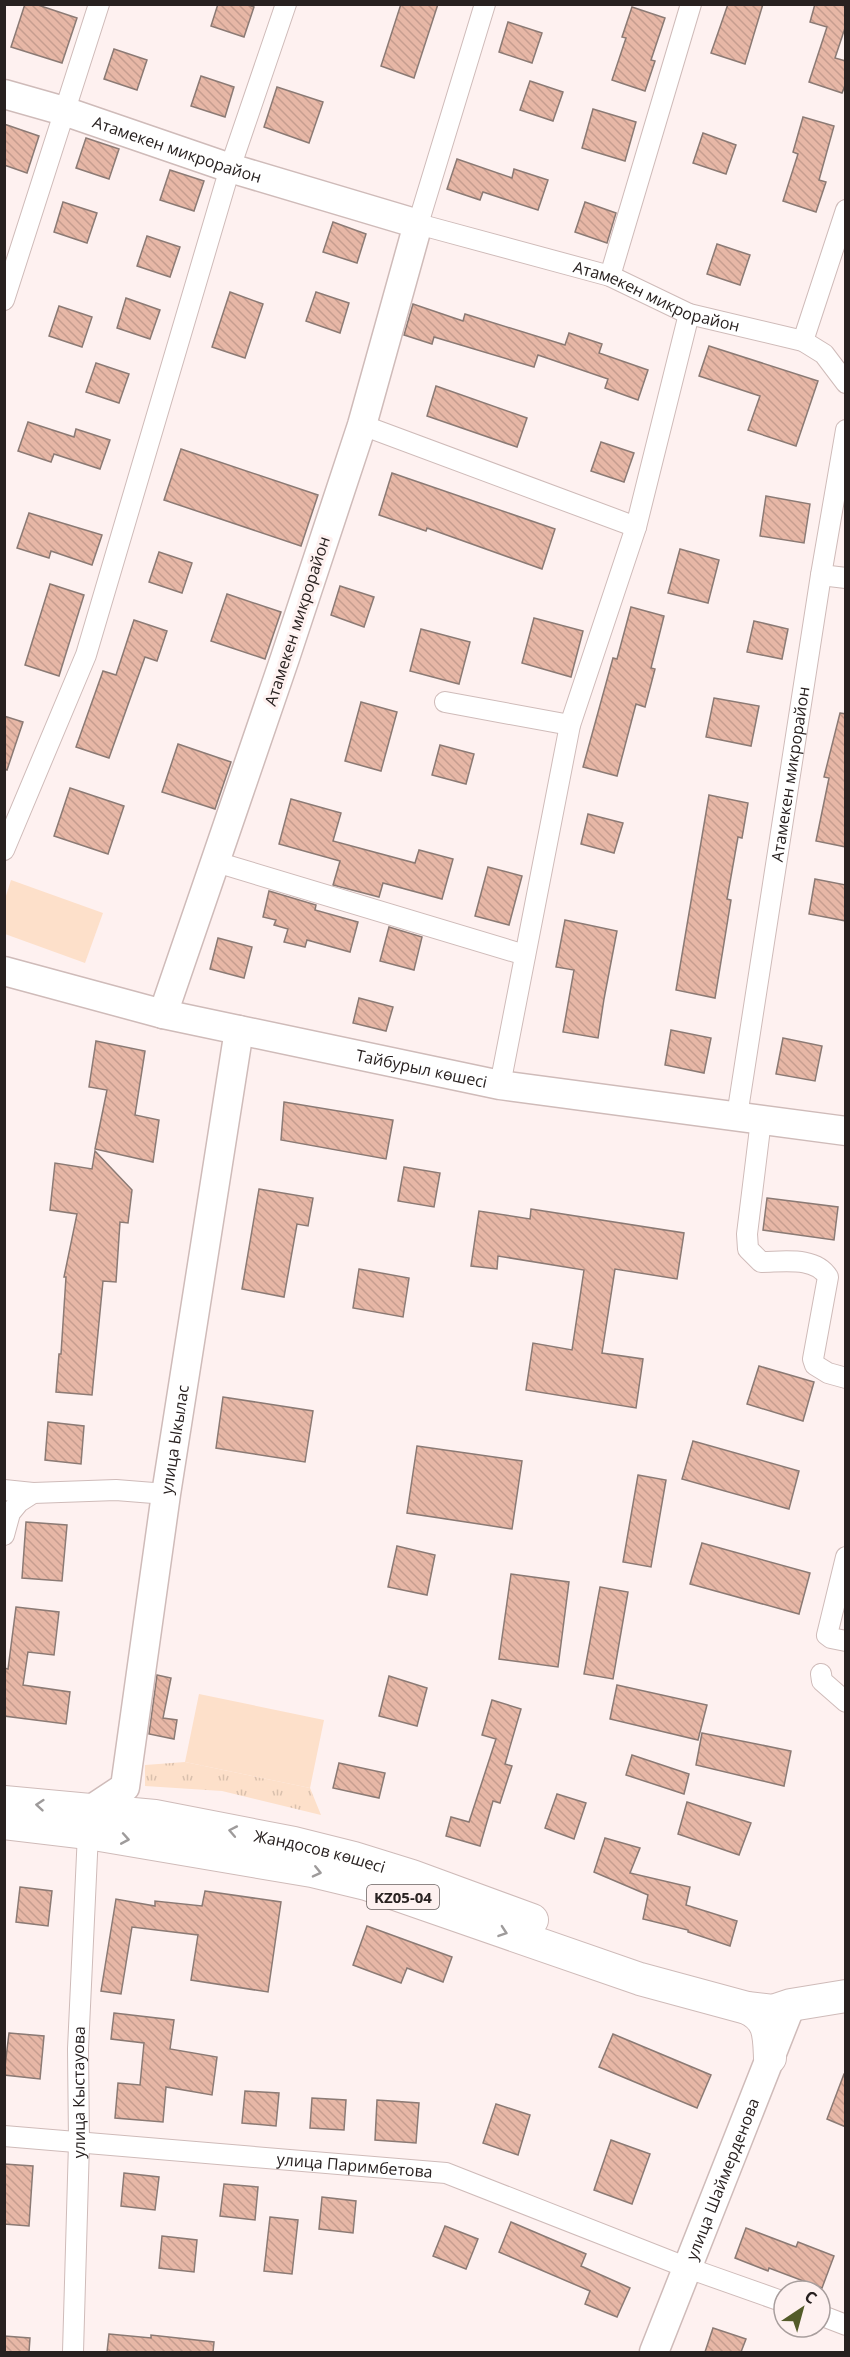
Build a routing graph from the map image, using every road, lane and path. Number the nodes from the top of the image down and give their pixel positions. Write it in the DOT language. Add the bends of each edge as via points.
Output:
graph roads {
  1 [pos="99,4"];
  2 [pos="286,4"];
  3 [pos="485,4"];
  4 [pos="691,4"];
  5 [pos="4,94"];
  6 [pos="64,111"];
  7 [pos="230,168"];
  8 [pos="845,212"];
  9 [pos="418,224"];
  10 [pos="610,276"];
  11 [pos="4,300"];
  12 [pos="689,314"];
  13 [pos="803,341"];
  14 [pos="846,383"];
  15 [pos="362,426"];
  16 [pos="846,430"];
  17 [pos="636,527"];
  18 [pos="821,575"];
  19 [pos="846,578"];
  20 [pos="445,702"];
  21 [pos="570,724"];
  22 [pos="4,849"];
  23 [pos="216,862"];
  24 [pos="525,955"];
  25 [pos="4,971"];
  26 [pos="164,1014"];
  27 [pos="239,1030"];
  28 [pos="500,1085"];
  29 [pos="749,1118"];
  30 [pos="846,1131"];
  31 [pos="846,1378"];
  32 [pos="4,1490"];
  33 [pos="33,1493"];
  34 [pos="166,1494"];
  35 [pos="4,1535"];
  36 [pos="846,1557"];
  37 [pos="846,1641"];
  38 [pos="821,1674"];
  39 [pos="846,1702"];
  40 [pos="4,1802"];
  41 [pos="90,1821"];
  42 [pos="4,1823"];
  43 [pos="846,1996"];
  44 [pos="791,2006"];
  45 [pos="747,2008"];
  46 [pos="770,2058"];
  47 [pos="4,2136"];
  48 [pos="79,2143"];
  49 [pos="688,2268"];
  50 [pos="772,2298"];
  51 [pos="73,2352"];
  52 [pos="654,2352"];
  1 -- 6 [label="street"];
  2 -- 7 [label="street"];
  3 -- 9 [label="street, Атамекен микрорайон"];
  4 -- 10 [label="street"];
  5 -- 6 [label="street, Атамекен микрорайон"];
  6 -- 7 [label="street, Атамекен микрорайон"];
  6 -- 11 [label="street"];
  7 -- 9 [label="street, Атамекен микрорайон"];
  7 -- 22 [label="street" via="86,655"];
  8 -- 13 [label="street"];
  9 -- 10 [label="street, Атамекен микрорайон"];
  9 -- 15 [label="street, Атамекен микрорайон"];
  10 -- 12 [label="street, Атамекен микрорайон"];
  12 -- 13 [label="street, Атамекен микрорайон"];
  12 -- 17 [label="street"];
  13 -- 14 [label="street, Атамекен микрорайон" via="824,354"];
  15 -- 17 [label="street"];
  15 -- 23 [label="street, Атамекен микрорайон"];
  16 -- 18 [label="street, Атамекен микрорайон"];
  17 -- 21 [label="street"];
  18 -- 19 [label="street"];
  18 -- 29 [label="street, Атамекен микрорайон"];
  20 -- 21 [label="street"];
  21 -- 24 [label="street"];
  23 -- 24 [label="street"];
  23 -- 26 [label="street, Атамекен микрорайон"];
  24 -- 28 [label="street"];
  25 -- 26 [label="street, Тайбурыл көшесі"];
  26 -- 27 [label="street, Тайбурыл көшесі"];
  27 -- 28 [label="street, Тайбурыл көшесі"];
  27 -- 34 [label="street, улица Ыкылас"];
  28 -- 29 [label="street, Тайбурыл көшесі"];
  29 -- 30 [label="street, Тайбурыл көшесі"];
  29 -- 31 [label="street, Атамекен микрорайон" via="748,1249 761,1262 813,1264 822,1268 828,1277 813,1359 815,1365 828,1373"];
  32 -- 33 [label="street"];
  33 -- 34 [label="street" via="116,1490"];
  33 -- 35 [label="street" via="10,1513"];
  34 -- 41 [label="street, улица Ыкылас" via="126,1787"];
  36 -- 37 [label="street" via="827,1635"];
  38 -- 39 [label="street" via="822,1681"];
  41 -- 40 [label="main road, Жандосов көшесі / KZ05-04, one-way"];
  41 -- 42 [label="main road, Жандосов көшесі / KZ05-04"];
  44 -- 41 [label="main road, Жандосов көшесі / KZ05-04, one-way" via="772,1993 693,1976 354,1858 167,1819"];
  41 -- 45 [label="main road, Жандосов көшесі / KZ05-04, one-way" via="366,1884 640,1980"];
  41 -- 48 [label="street, улица Кыстауова" via="78,2049"];
  43 -- 44 [label="main road, Жандосов көшесі / KZ05-04"];
  44 -- 45 [label="main road, Жандосов көшесі / KZ05-04" via="772,2011"];
  44 -- 46 [label="street, улица Шаймерденова"];
  45 -- 46 [label="main road" via="759,2014 768,2031"];
  46 -- 49 [label="street, улица Шаймерденова"];
  47 -- 48 [label="street, улица Паримбетова"];
  48 -- 49 [label="street, улица Паримбетова" via="446,2173"];
  48 -- 51 [label="street, улица Кыстауова"];
  49 -- 50 [label="street, улица Паримбетова"];
  49 -- 52 [label="street, улица Шаймерденова"];
}
